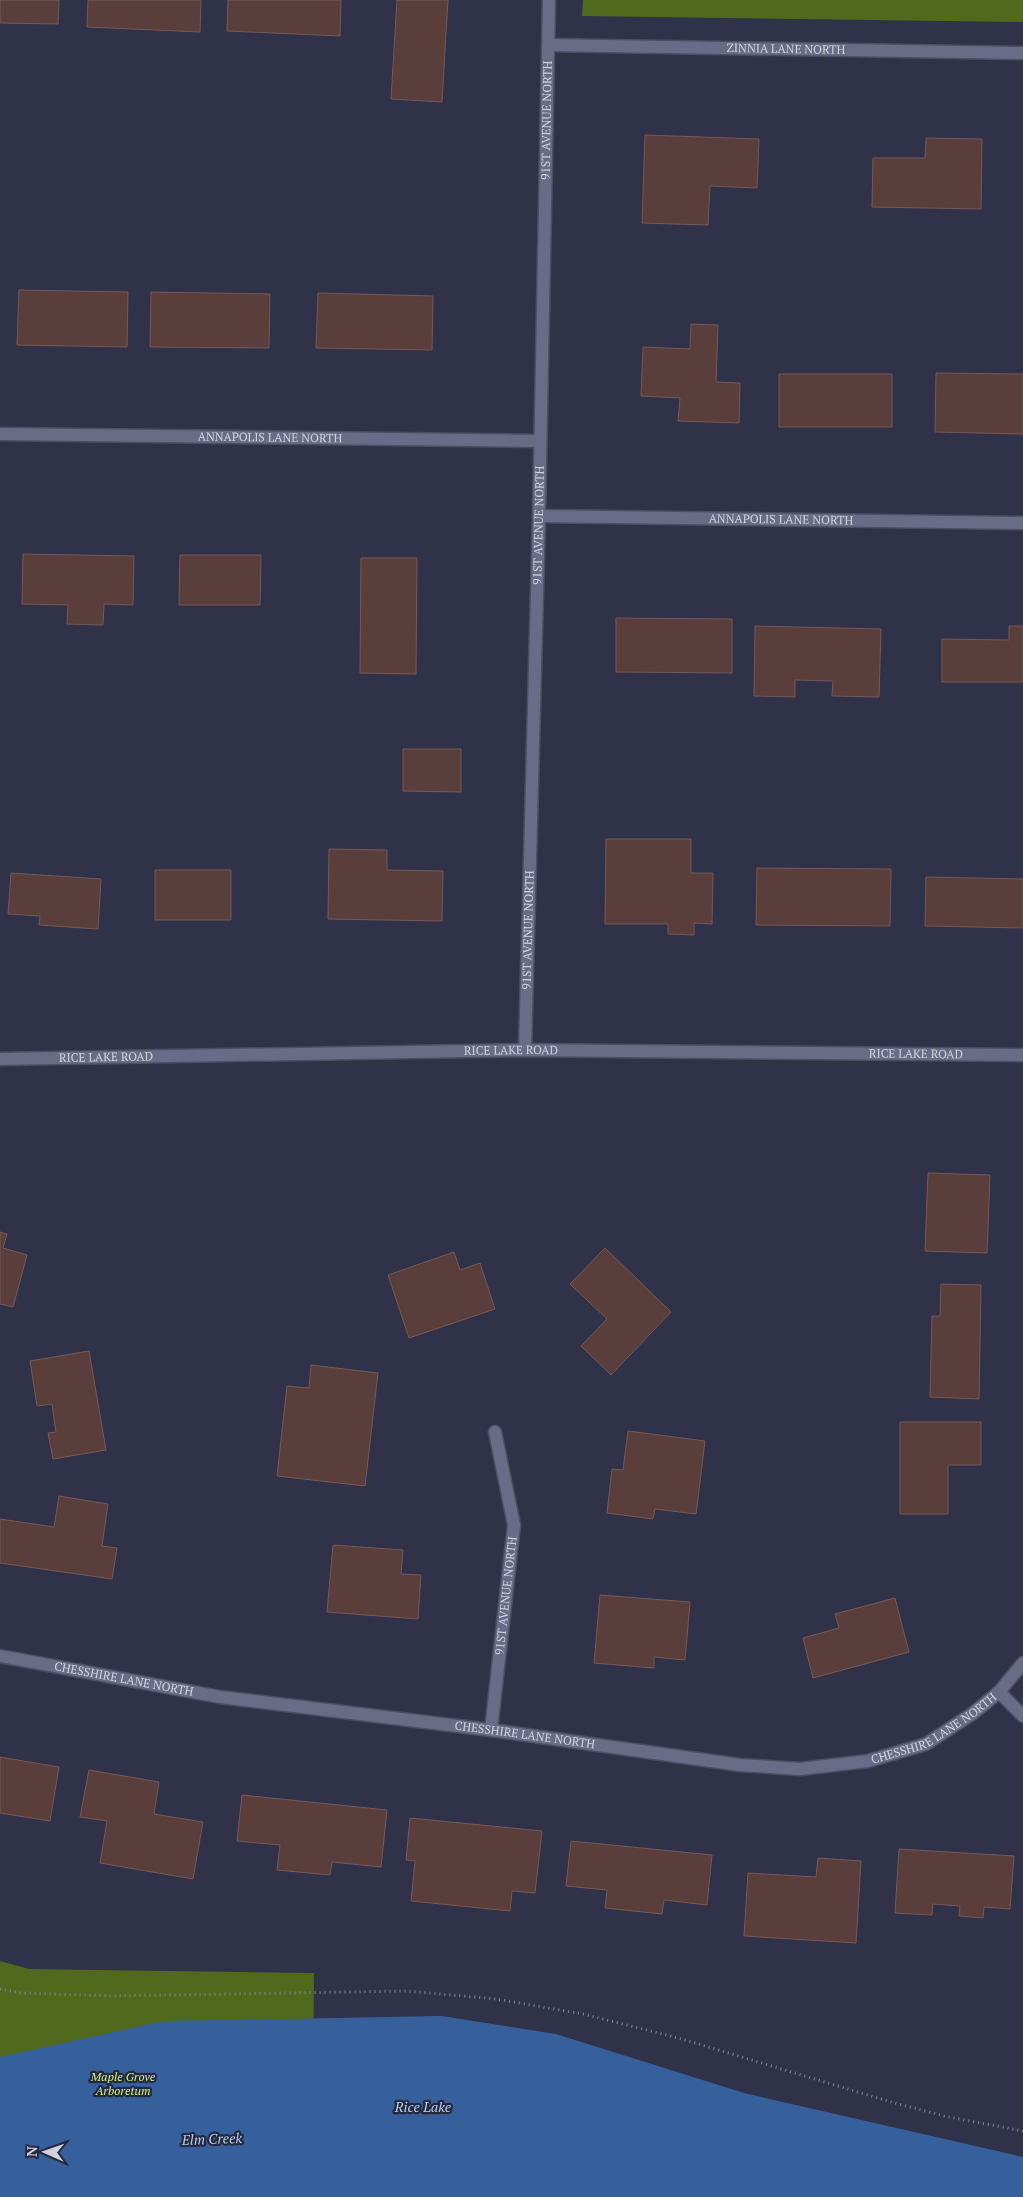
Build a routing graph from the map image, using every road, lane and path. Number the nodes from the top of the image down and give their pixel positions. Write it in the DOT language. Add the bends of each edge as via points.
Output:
graph roads {
  1 [pos="549,0"];
  2 [pos="548,45"];
  3 [pos="1023,52"];
  4 [pos="0,434"];
  5 [pos="539,441"];
  6 [pos="539,516"];
  7 [pos="1023,523"];
  8 [pos="525,1050"];
  9 [pos="1023,1055"];
  10 [pos="0,1059"];
  11 [pos="495,1432"];
  12 [pos="0,1656"];
  13 [pos="1023,1663"];
  14 [pos="1000,1692"];
  15 [pos="1023,1716"];
  16 [pos="491,1730"];
  17 [pos="0,1989"];
  18 [pos="1023,2131"];
  1 -- 2 [label="street, 91ST AVENUE NORTH"];
  2 -- 3 [label="street, ZINNIA LANE NORTH"];
  2 -- 5 [label="street, 91ST AVENUE NORTH"];
  4 -- 5 [label="street, ANNAPOLIS LANE NORTH"];
  5 -- 6 [label="street, 91ST AVENUE NORTH"];
  6 -- 7 [label="street, ANNAPOLIS LANE NORTH"];
  6 -- 8 [label="street, 91ST AVENUE NORTH"];
  8 -- 9 [label="street, RICE LAKE ROAD"];
  8 -- 10 [label="street, RICE LAKE ROAD"];
  11 -- 16 [label="street, 91ST AVENUE NORTH" via="514,1525"];
  12 -- 16 [label="street, CHESSHIRE LANE NORTH" via="220,1697"];
  13 -- 14 [label="street"];
  14 -- 15 [label="street, CHESSHIRE LANE NORTH"];
  14 -- 16 [label="street, CHESSHIRE LANE NORTH" via="926,1744 868,1761 800,1769 740,1765"];
  17 -- 18 [label="path" via="21,1993 112,1996 406,1991 496,1999 583,2014 682,2039 891,2102"];
}
